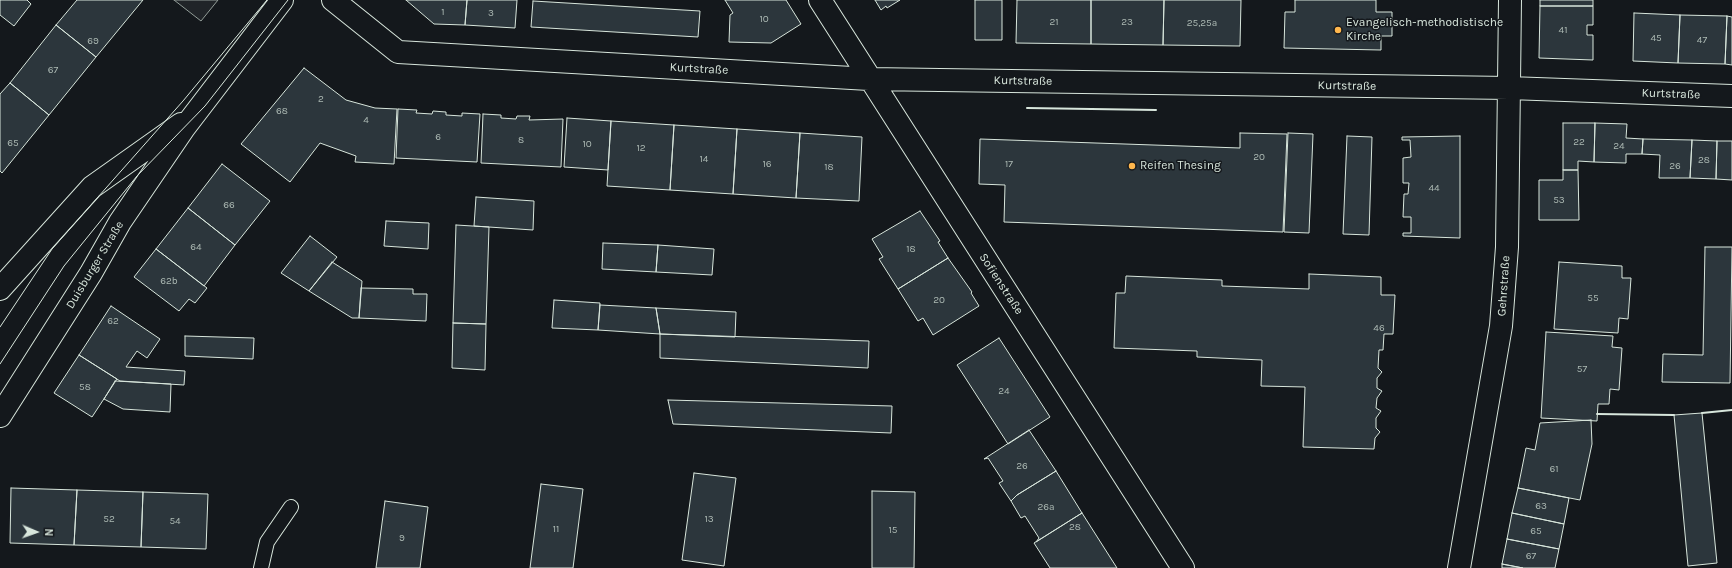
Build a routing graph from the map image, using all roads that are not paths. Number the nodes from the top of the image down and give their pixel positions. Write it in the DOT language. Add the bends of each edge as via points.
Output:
graph roads {
  1 [pos="282,0"];
  2 [pos="333,0"];
  3 [pos="820,0"];
  4 [pos="1510,0"];
  5 [pos="869,79"];
  6 [pos="1509,88"];
  7 [pos="1732,96"];
  8 [pos="193,115"];
  9 [pos="0,289"];
  10 [pos="0,416"];
  11 [pos="291,507"];
  12 [pos="261,568"];
  13 [pos="1183,568"];
  14 [pos="1459,568"];
  1 -- 8 [label="street, Duisburger Straße"];
  2 -- 5 [label="street, Kurtstraße" via="398,52"];
  3 -- 5 [label="street, Sofienstraße"];
  4 -- 6 [label="street, Gehrstraße"];
  5 -- 6 [label="street, Kurtstraße"];
  5 -- 13 [label="street, Sofienstraße"];
  6 -- 7 [label="street, Kurtstraße"];
  6 -- 14 [label="street, Gehrstraße" via="1507,247 1501,326"];
  8 -- 9 [label="street, Duisburger Straße" via="92,187"];
  8 -- 10 [label="street, Duisburger Straße" via="120,222 91,273"];
  11 -- 12 [label="lane" via="267,542"];
}
